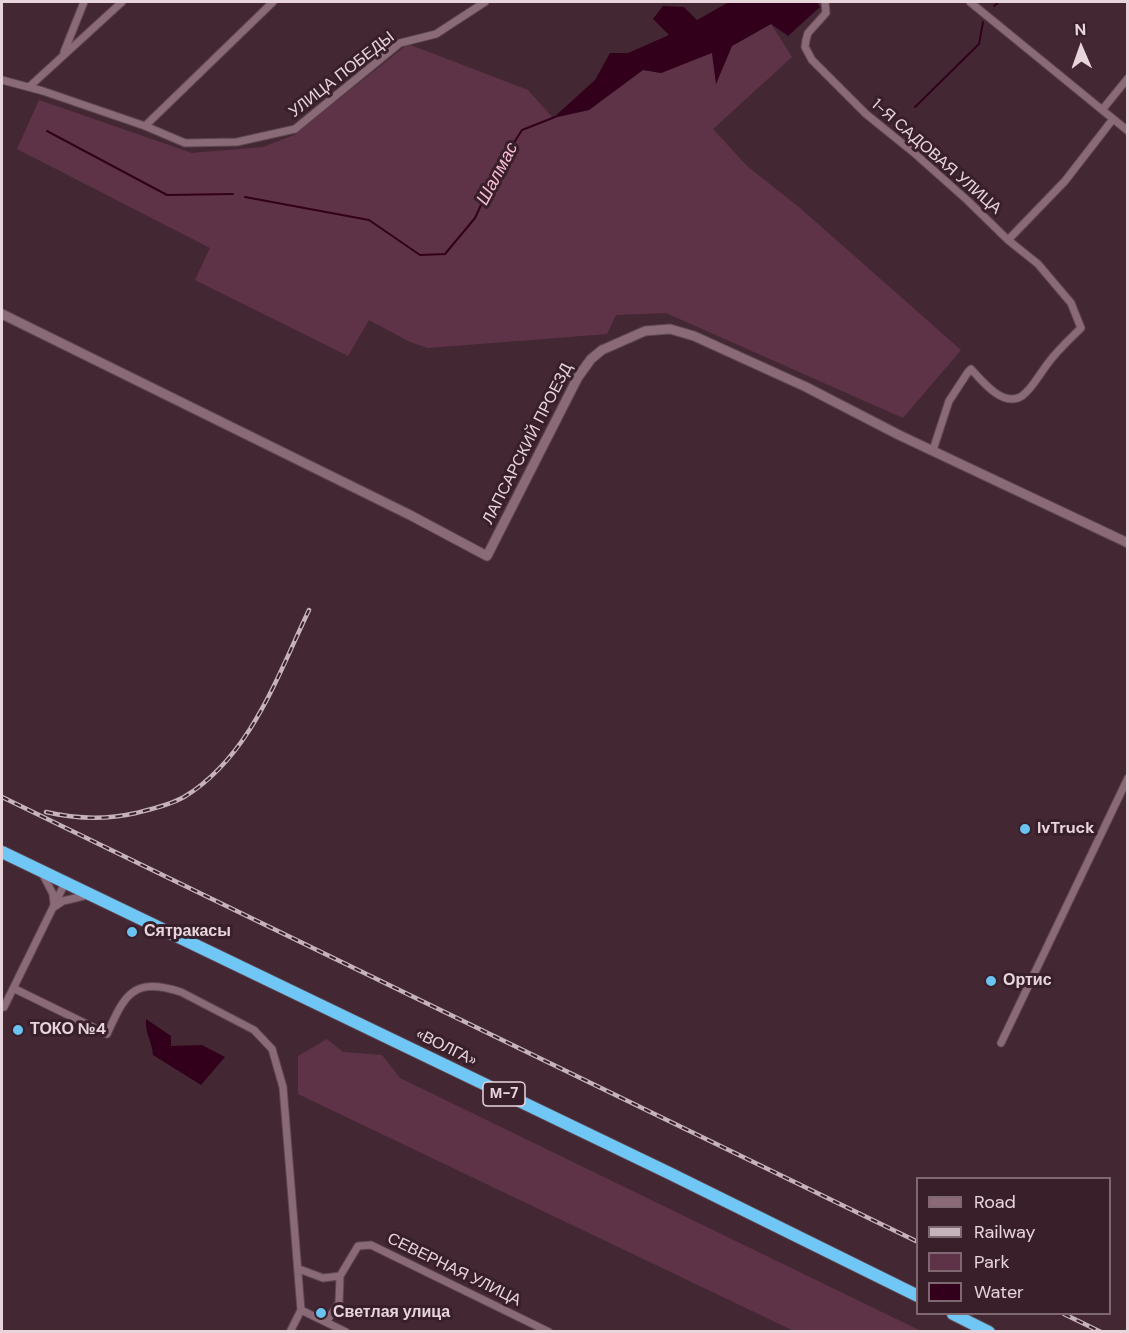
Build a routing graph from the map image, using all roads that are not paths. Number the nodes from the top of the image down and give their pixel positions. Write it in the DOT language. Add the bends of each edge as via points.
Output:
graph roads {
  1 [pos="84,2"];
  2 [pos="122,2"];
  3 [pos="273,2"];
  4 [pos="484,2"];
  5 [pos="825,2"];
  6 [pos="970,2"];
  7 [pos="63,54"];
  8 [pos="1128,78"];
  9 [pos="2,80"];
  10 [pos="29,87"];
  11 [pos="1102,110"];
  12 [pos="1113,119"];
  13 [pos="145,126"];
  14 [pos="1128,131"];
  15 [pos="1008,240"];
  16 [pos="2,314"];
  17 [pos="933,450"];
  18 [pos="1128,543"];
  19 [pos="1128,778"];
  20 [pos="2,852"];
  21 [pos="41,872"];
  22 [pos="65,883"];
  23 [pos="89,895"];
  24 [pos="54,907"];
  25 [pos="15,989"];
  26 [pos="3,1006"];
  27 [pos="1001,1043"];
  28 [pos="299,1269"];
  29 [pos="340,1276"];
  30 [pos="916,1295"];
  31 [pos="301,1310"];
  32 [pos="955,1315"];
  33 [pos="326,1322"];
  34 [pos="290,1332"];
  35 [pos="346,1332"];
  36 [pos="549,1332"];
  37 [pos="989,1332"];
  1 -- 7 [label="street"];
  2 -- 7 [label="street"];
  3 -- 13 [label="street"];
  4 -- 13 [label="street, УЛИЦА ПОБЕДЫ" via="436,34 400,43 295,129 237,142 185,143"];
  5 -- 15 [label="street, 1-Я САДОВАЯ УЛИЦА" via="826,13 806,40 812,60 866,114 944,179"];
  6 -- 11 [label="street"];
  7 -- 10 [label="street"];
  8 -- 11 [label="street"];
  9 -- 10 [label="street, УЛИЦА ПОБЕДЫ"];
  10 -- 13 [label="street, УЛИЦА ПОБЕДЫ"];
  11 -- 12 [label="street"];
  12 -- 14 [label="street"];
  12 -- 15 [label="street" via="1065,181"];
  15 -- 17 [label="street, 1-Я САДОВАЯ УЛИЦА" via="1038,264 1064,293 1081,328 1018,397 1000,395 971,369 949,401"];
  16 -- 17 [label="street, ЛАПСАРСКИЙ ПРОЕЗД" via="487,556 578,377 602,350 645,331 670,329 694,336"];
  17 -- 18 [label="street, ЛАПСАРСКИЙ ПРОЕЗД"];
  19 -- 27 [label="street"];
  20 -- 21 [label="highway, «ВОЛГА»"];
  21 -- 22 [label="highway, «ВОЛГА»"];
  21 -- 24 [label="street" via="53,894"];
  22 -- 23 [label="highway, «ВОЛГА»"];
  22 -- 24 [label="street"];
  23 -- 24 [label="street" via="63,900"];
  23 -- 30 [label="highway, «ВОЛГА» / М-7"];
  24 -- 25 [label="street"];
  25 -- 26 [label="street"];
  25 -- 28 [label="street" via="107,1034 126,997 136,990 156,986 181,992 254,1030 272,1049 283,1087"];
  28 -- 29 [label="street" via="323,1278"];
  28 -- 31 [label="street"];
  29 -- 33 [label="street, СЕВЕРНАЯ УЛИЦА" via="339,1303"];
  29 -- 36 [label="street, СЕВЕРНАЯ УЛИЦА" via="358,1246 371,1245"];
  31 -- 33 [label="street"];
  31 -- 34 [label="street"];
  32 -- 37 [label="highway"];
  33 -- 35 [label="street"];
}
